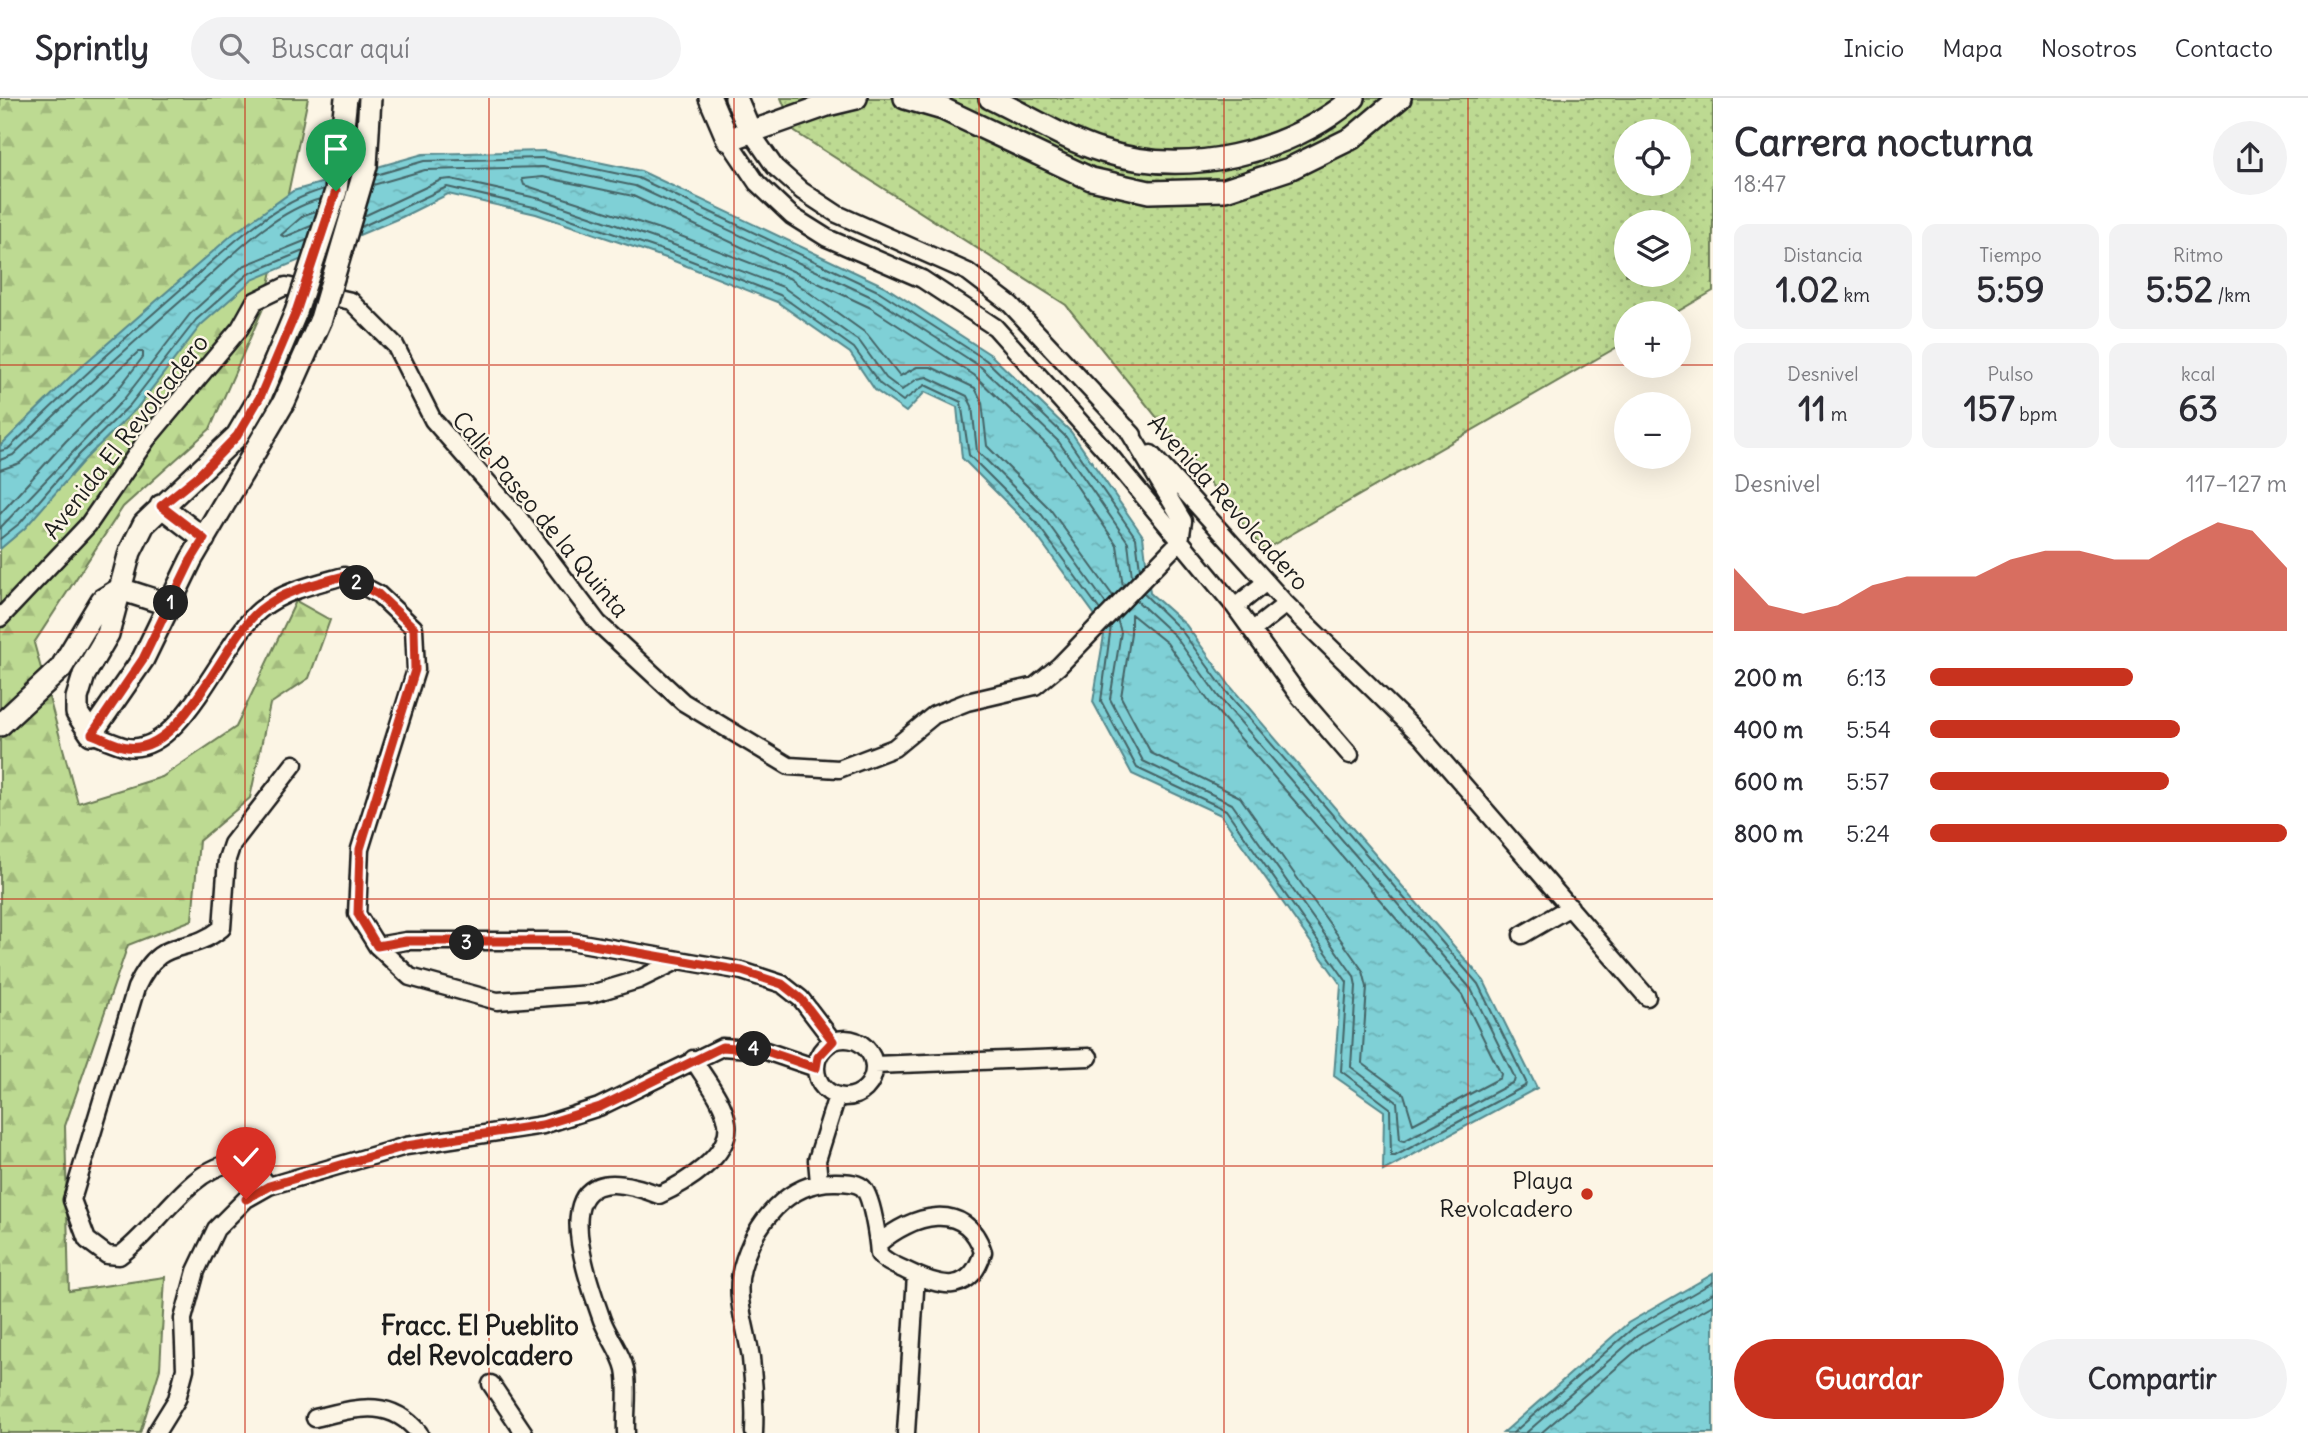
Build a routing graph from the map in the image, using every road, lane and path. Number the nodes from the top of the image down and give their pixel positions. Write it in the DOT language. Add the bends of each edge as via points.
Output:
graph roads {
  1 [pos="346,98"];
  2 [pos="370,98"];
  3 [pos="856,98"];
  4 [pos="905,98"];
  5 [pos="990,98"];
  6 [pos="1354,98"];
  7 [pos="1401,98"];
  8 [pos="740,99"];
  9 [pos="713,105"];
  10 [pos="751,131"];
  11 [pos="728,140"];
  12 [pos="838,214"];
  13 [pos="827,238"];
  14 [pos="286,286"];
  15 [pos="1127,428"];
  16 [pos="161,506"];
  17 [pos="204,539"];
  18 [pos="1180,541"];
  19 [pos="1266,582"];
  20 [pos="120,589"];
  21 [pos="1286,604"];
  22 [pos="170,605"];
  23 [pos="1235,607"];
  24 [pos="0,618"];
  25 [pos="1254,630"];
  26 [pos="0,725"];
  27 [pos="92,734"];
  28 [pos="1350,755"];
  29 [pos="294,764"];
  30 [pos="1570,908"];
  31 [pos="1522,935"];
  32 [pos="377,946"];
  33 [pos="679,960"];
  34 [pos="1647,997"];
  35 [pos="833,1041"];
  36 [pos="1089,1057"];
  37 [pos="693,1059"];
  38 [pos="874,1065"];
  39 [pos="816,1068"];
  40 [pos="837,1096"];
  41 [pos="819,1182"];
  42 [pos="269,1186"];
  43 [pos="878,1244"];
  44 [pos="916,1275"];
  45 [pos="491,1384"];
  46 [pos="315,1418"];
  47 [pos="156,1433"];
  48 [pos="419,1433"];
  49 [pos="524,1433"];
  50 [pos="626,1433"];
  51 [pos="754,1433"];
  52 [pos="906,1433"];
  1 -- 16 [label="main road, bridge" via="336,191 296,312 260,397 237,436"];
  2 -- 17 [label="main road, bridge" via="366,166 321,319 284,402"];
  3 -- 10 [label="main road"];
  4 -- 7 [label="main road" via="943,109 1091,179 1149,192 1225,190 1289,170 1352,138"];
  5 -- 6 [label="main road" via="1101,151 1152,162 1220,161 1278,142"];
  8 -- 9 [label="main road"];
  8 -- 10 [label="main road, Avenida Revolcadero"];
  9 -- 11 [label="main road"];
  10 -- 11 [label="main road"];
  10 -- 12 [label="street, Avenida Revolcadero" via="775,167"];
  11 -- 13 [label="street" via="757,183 792,216"];
  12 -- 13 [label="street"];
  12 -- 15 [label="street, Avenida Revolcadero" via="968,272 1010,304"];
  13 -- 18 [label="street" via="922,279 995,327 1069,407"];
  14 -- 18 [label="street, Calle Paseo de la Quinta" via="351,301 395,345 433,420 518,517 597,623 683,702 789,766 839,769 894,748 934,715 1035,686"];
  14 -- 24 [label="street, Avenida El Revolcadero" via="255,301 240,328 147,439 88,526"];
  15 -- 18 [label="street" via="1183,522"];
  15 -- 19 [label="street, Avenida Revolcadero"];
  16 -- 17 [label="main road"];
  16 -- 20 [label="main road" via="144,524 130,552"];
  17 -- 22 [label="main road"];
  18 -- 23 [label="street"];
  19 -- 21 [label="street, Avenida Revolcadero"];
  19 -- 23 [label="street"];
  20 -- 22 [label="main road"];
  20 -- 26 [label="main road" via="102,600 61,668"];
  20 -- 27 [label="main road" via="108,634 84,674 77,698 77,713"];
  21 -- 25 [label="street"];
  21 -- 30 [label="street, Avenida Revolcadero" via="1422,737"];
  22 -- 27 [label="main road" via="143,659"];
  23 -- 25 [label="street"];
  25 -- 28 [label="street" via="1300,697"];
  27 -- 32 [label="street" via="129,747 158,739 181,722 259,610 288,593 344,576 378,594 414,628 415,670 360,849 358,914"];
  29 -- 42 [label="street" via="232,844 222,928 213,936 163,950 147,965 72,1200 87,1240 107,1255 119,1256 136,1245 206,1172 229,1163 251,1166"];
  30 -- 31 [label="street"];
  30 -- 34 [label="street, Avenida Revolcadero"];
  32 -- 33 [label="street" via="406,941 570,941"];
  32 -- 33 [label="street" via="410,977 497,1000 591,994"];
  33 -- 35 [label="street" via="742,971 782,984 801,999"];
  35 -- 38 [label="street" via="857,1041 867,1048"];
  35 -- 39 [label="street" via="818,1057"];
  36 -- 38 [label="street"];
  37 -- 39 [label="street" via="722,1047 763,1050"];
  37 -- 42 [label="street" via="600,1107 542,1125 406,1146"];
  37 -- 50 [label="street" via="727,1124 717,1153 679,1186 659,1195 625,1184 604,1186 591,1189 579,1204 577,1226 584,1266 625,1369"];
  38 -- 40 [label="street" via="864,1090"];
  39 -- 40 [label="street" via="824,1089"];
  40 -- 41 [label="street" via="817,1160"];
  41 -- 43 [label="street" via="862,1187 868,1195"];
  41 -- 51 [label="street" via="788,1195 763,1221 741,1270"];
  42 -- 47 [label="street" via="246,1199 216,1229 195,1270 183,1318 185,1369 177,1399"];
  43 -- 44 [label="street" via="885,1261"];
  43 -- 44 [label="street" via="901,1225 934,1217 953,1217 979,1239 983,1252 979,1265 960,1283 934,1283"];
  44 -- 52 [label="street"];
  45 -- 49 [label="street"];
  46 -- 48 [label="street" via="369,1405 399,1417"];
}
